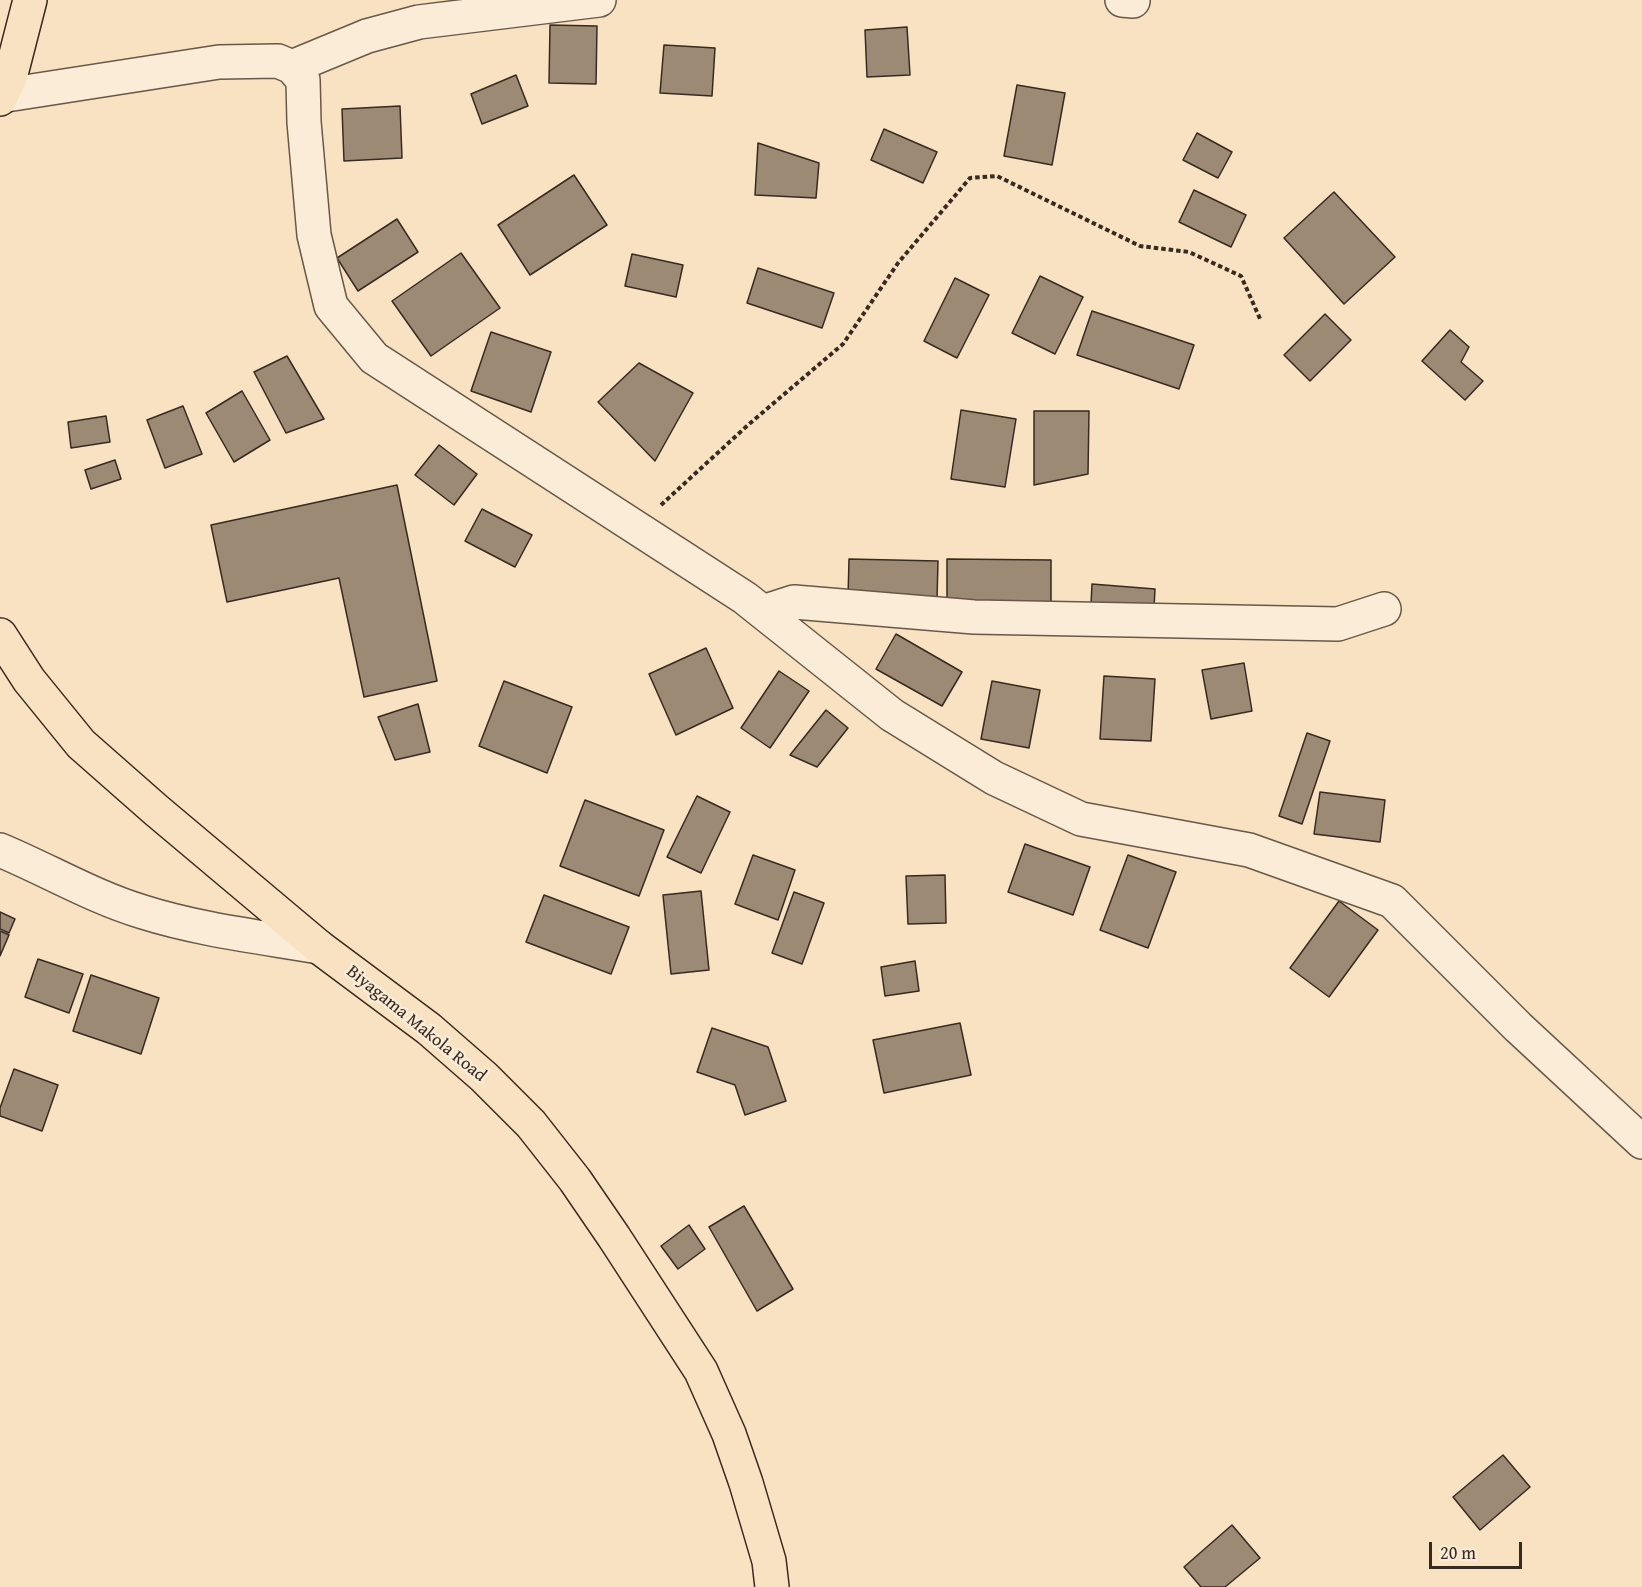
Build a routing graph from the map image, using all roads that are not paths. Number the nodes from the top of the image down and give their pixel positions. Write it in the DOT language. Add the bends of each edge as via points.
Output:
graph roads {
  1 [pos="30,0"];
  2 [pos="599,0"];
  3 [pos="1122,0"];
  4 [pos="1132,1"];
  5 [pos="292,67"];
  6 [pos="3,92"];
  7 [pos="1383,609"];
  8 [pos="764,612"];
  9 [pos="0,635"];
  10 [pos="0,850"];
  11 [pos="319,947"];
  12 [pos="1642,1142"];
  13 [pos="772,1587"];
  1 -- 6 [label="main road"];
  2 -- 5 [label="street" via="419,22 367,36"];
  3 -- 4 [label="street"];
  5 -- 6 [label="street" via="278,61 219,62"];
  5 -- 8 [label="street" via="303,80 314,235 331,306 374,358"];
  7 -- 8 [label="street" via="1338,624 974,617 794,602"];
  8 -- 12 [label="street" via="892,715 994,778 1081,819 1249,850 1392,901 1518,1028"];
  9 -- 11 [label="main road, Biyagama Makola Road" via="29,680 81,744"];
  10 -- 11 [label="street" via="82,889 143,912 211,929"];
  11 -- 13 [label="main road, Biyagama Makola Road" via="429,1029 484,1077 531,1124 575,1180 701,1371 746,1483 769,1561"];
}
